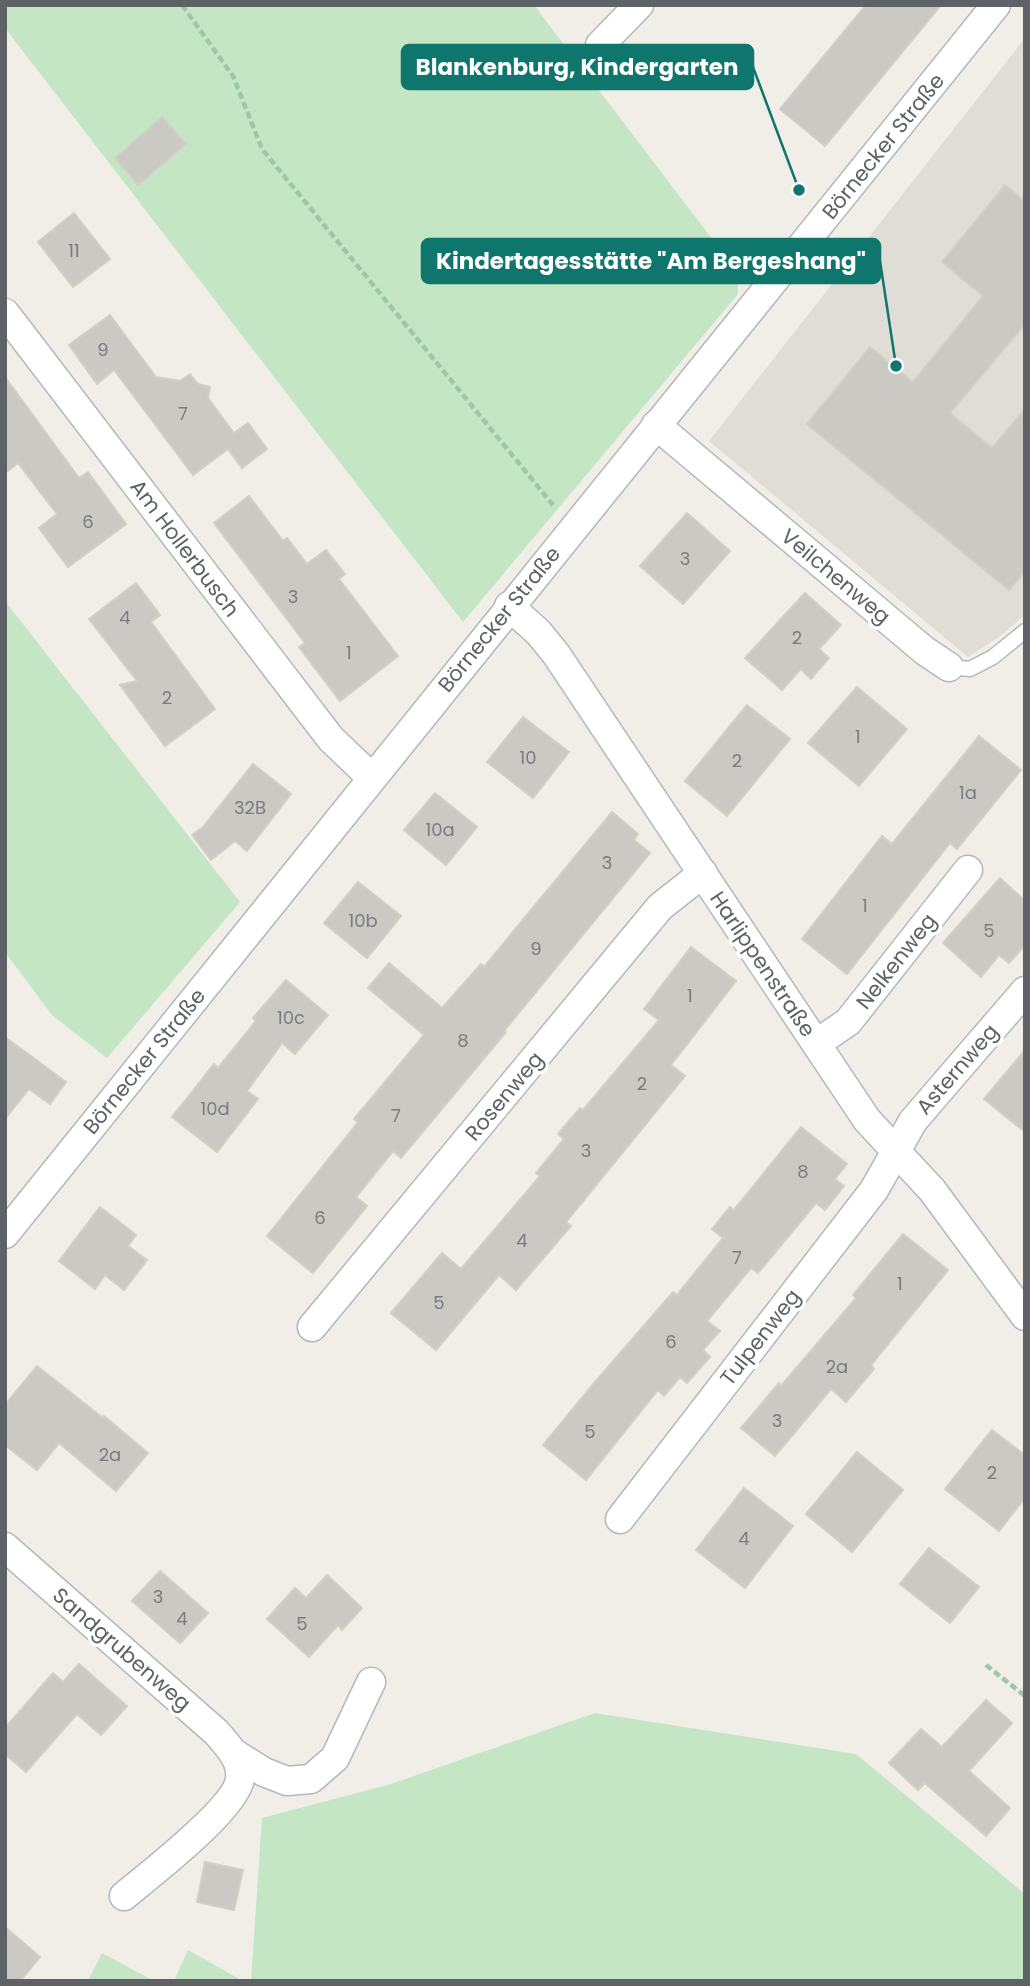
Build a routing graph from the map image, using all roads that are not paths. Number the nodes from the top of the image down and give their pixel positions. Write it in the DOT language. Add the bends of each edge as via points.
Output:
graph roads {
  1 [pos="639,5"];
  2 [pos="996,5"];
  3 [pos="600,45"];
  4 [pos="5,313"];
  5 [pos="656,425"];
  6 [pos="509,606"];
  7 [pos="1025,631"];
  8 [pos="949,667"];
  9 [pos="372,778"];
  10 [pos="968,870"];
  11 [pos="703,873"];
  12 [pos="1025,991"];
  13 [pos="817,1043"];
  14 [pos="894,1151"];
  15 [pos="5,1234"];
  16 [pos="1025,1316"];
  17 [pos="312,1327"];
  18 [pos="620,1519"];
  19 [pos="5,1547"];
  20 [pos="371,1682"];
  21 [pos="235,1754"];
  22 [pos="124,1896"];
  1 -- 3 [label="street"];
  2 -- 5 [label="street, Börnecker Straße"];
  4 -- 9 [label="street, Am Hollerbusch" via="331,739"];
  5 -- 6 [label="street, Börnecker Straße"];
  5 -- 8 [label="street, Veilchenweg"];
  6 -- 9 [label="street, Börnecker Straße"];
  6 -- 11 [label="street, Harlippenstraße" via="556,654"];
  7 -- 8 [label="lane, Veilchenweg" via="971,669"];
  9 -- 15 [label="street, Börnecker Straße"];
  10 -- 13 [label="street, Nelkenweg" via="848,1022"];
  11 -- 13 [label="street, Harlippenstraße"];
  11 -- 17 [label="street, Rosenweg" via="660,907"];
  12 -- 14 [label="street, Asternweg" via="913,1121"];
  13 -- 14 [label="street, Harlippenstraße" via="867,1120"];
  14 -- 16 [label="street, Harlippenstraße" via="932,1190"];
  14 -- 18 [label="street, Tulpenweg" via="874,1190"];
  19 -- 21 [label="street, Sandgrubenweg" via="216,1732"];
  20 -- 21 [label="street, Sandgrubenweg" via="335,1758 311,1779 287,1781"];
  21 -- 22 [label="street" via="241,1779 231,1800"];
}
